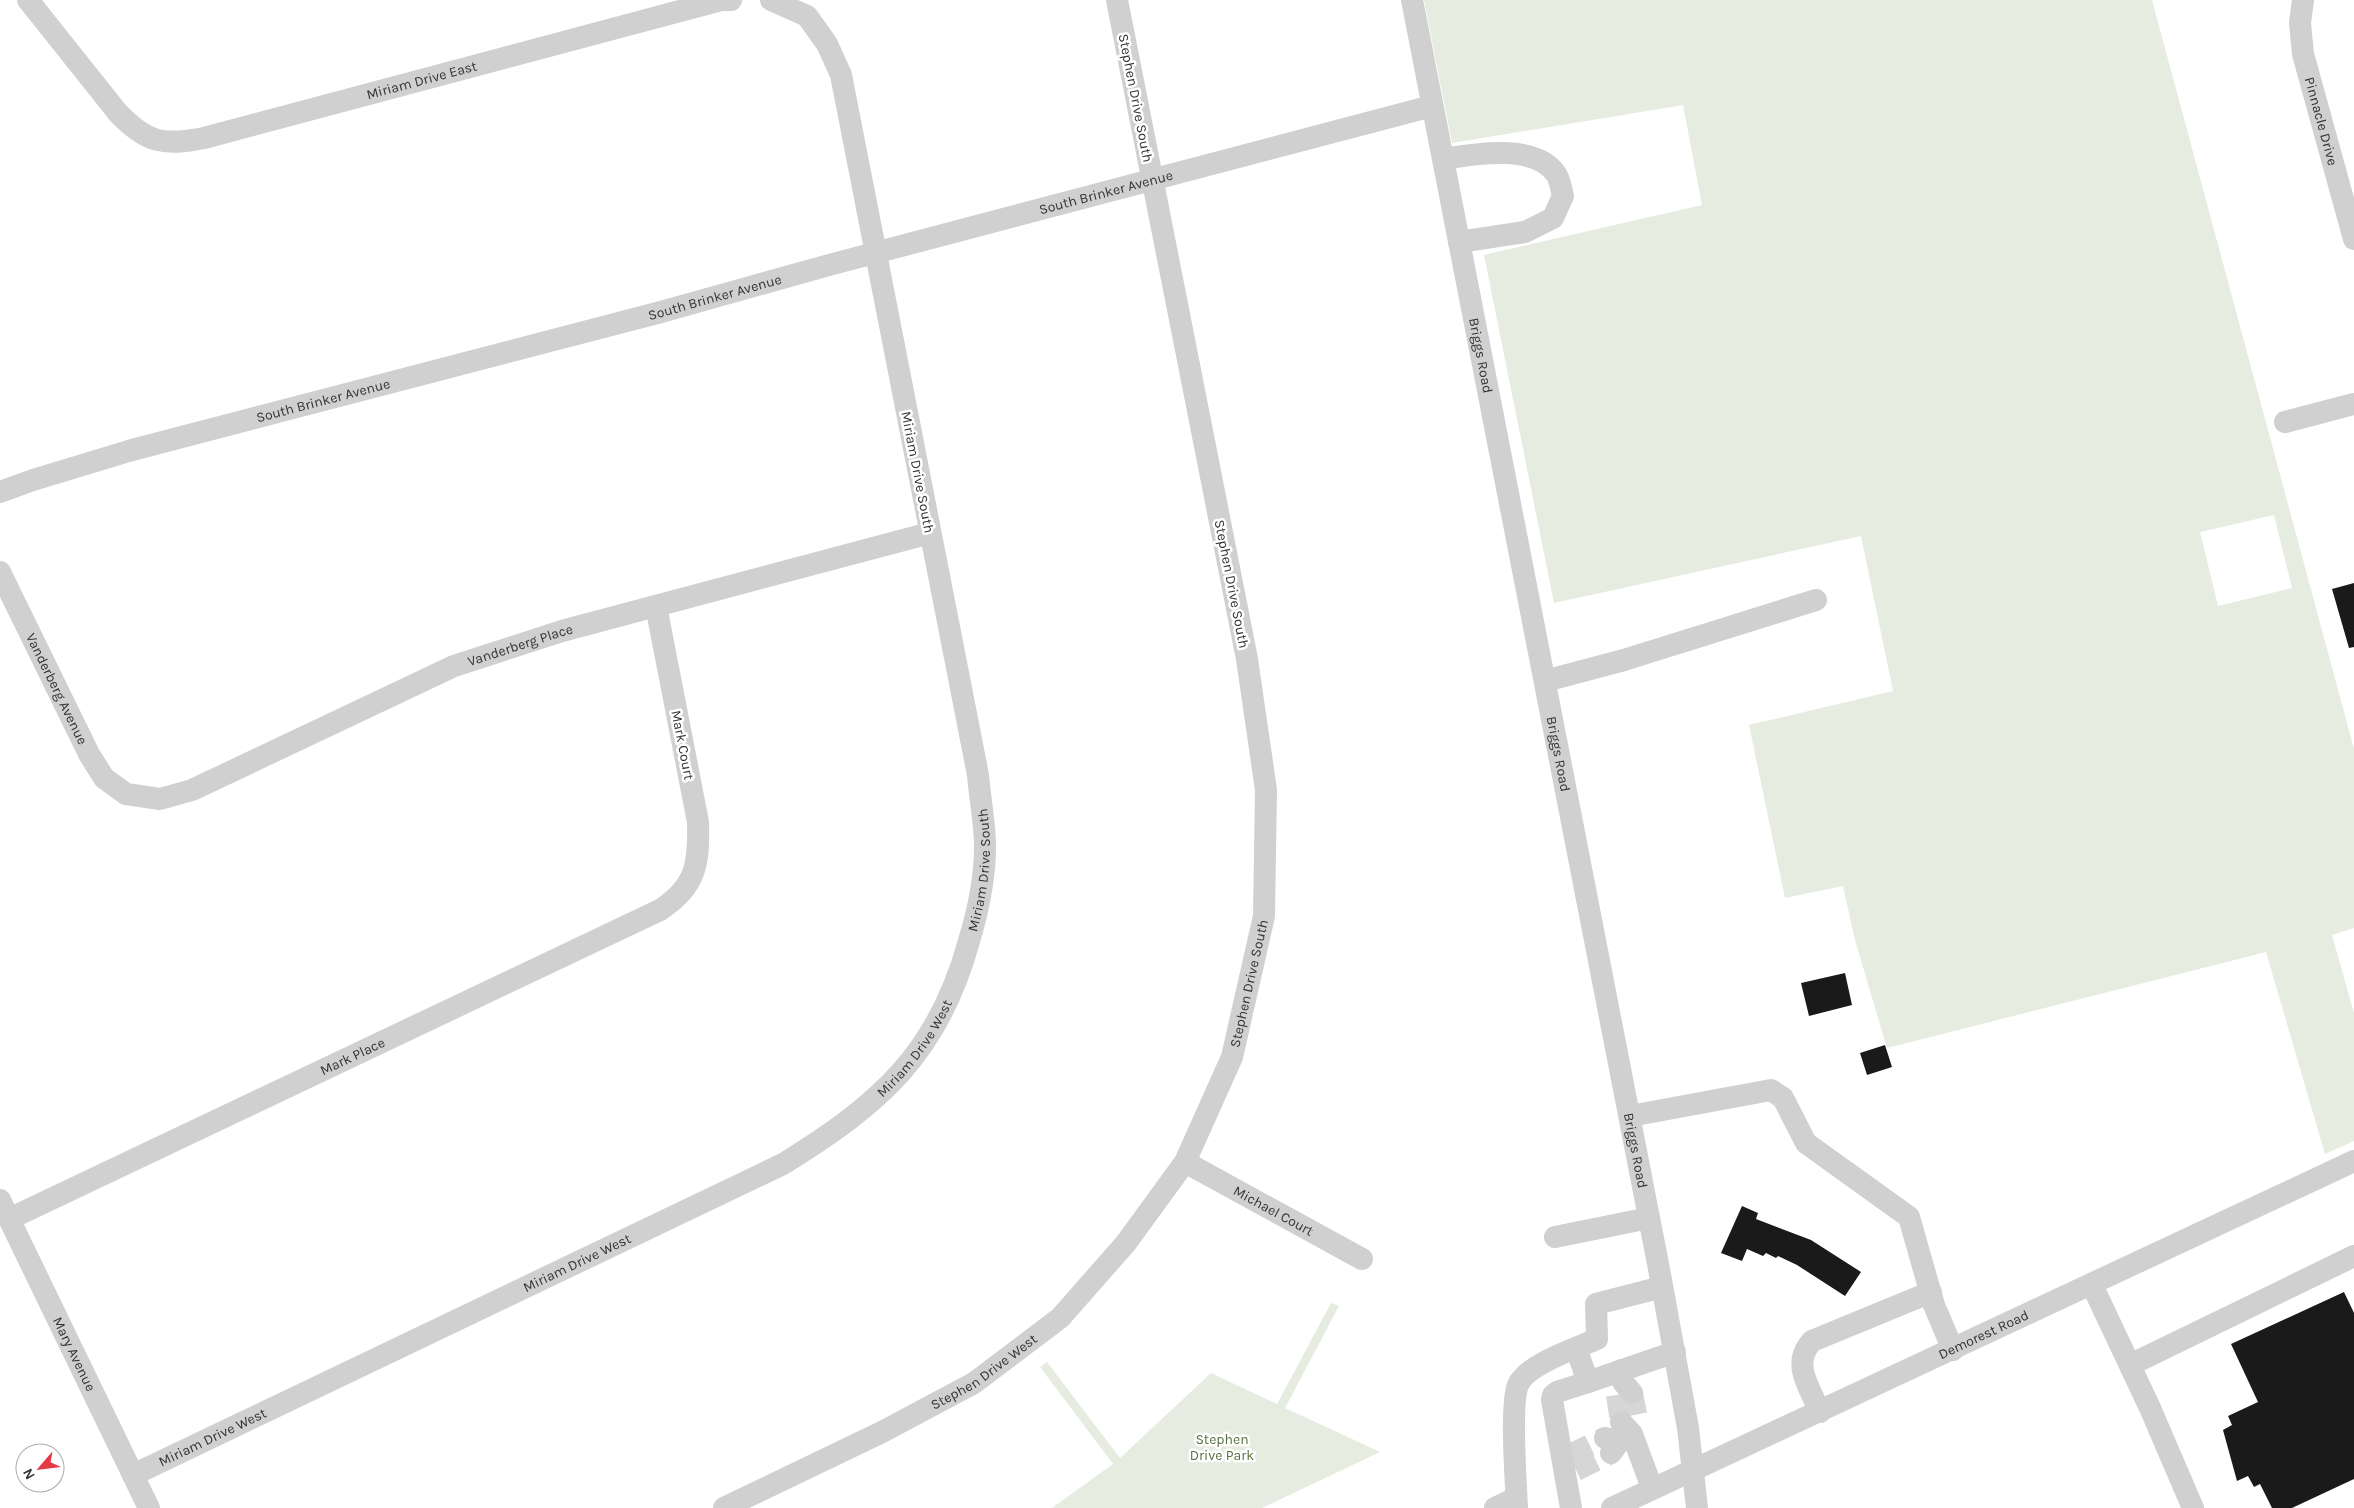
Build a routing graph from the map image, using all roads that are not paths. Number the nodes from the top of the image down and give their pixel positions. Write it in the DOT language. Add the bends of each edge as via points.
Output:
graph roads {
  1 [pos="28,0"];
  2 [pos="731,0"];
  3 [pos="771,0"];
  4 [pos="1117,0"];
  5 [pos="1412,0"];
  6 [pos="2303,0"];
  7 [pos="1432,106"];
  8 [pos="1442,159"];
  9 [pos="1152,180"];
  10 [pos="2354,239"];
  11 [pos="1459,242"];
  12 [pos="876,252"];
  13 [pos="2354,404"];
  14 [pos="2285,422"];
  15 [pos="0,492"];
  16 [pos="930,533"];
  17 [pos="0,572"];
  18 [pos="1816,600"];
  19 [pos="656,606"];
  20 [pos="1545,681"];
  21 [pos="126,794"];
  22 [pos="689,883"];
  23 [pos="960,975"];
  24 [pos="1630,1116"];
  25 [pos="2354,1161"];
  26 [pos="1186,1162"];
  27 [pos="4,1209"];
  28 [pos="1649,1218"];
  29 [pos="1556,1237"];
  30 [pos="2354,1256"];
  31 [pos="1362,1259"];
  32 [pos="2092,1285"];
  33 [pos="1662,1287"];
  34 [pos="1931,1292"];
  35 [pos="1576,1348"];
  36 [pos="1953,1350"];
  37 [pos="1675,1352"];
  38 [pos="2130,1365"];
  39 [pos="1588,1382"];
  40 [pos="1820,1412"];
  41 [pos="1621,1434"];
  42 [pos="1694,1470"];
  43 [pos="133,1475"];
  44 [pos="1652,1488"];
  45 [pos="1516,1503"];
  46 [pos="149,1508"];
  47 [pos="724,1508"];
  48 [pos="1495,1508"];
  49 [pos="1571,1508"];
  50 [pos="1612,1508"];
  51 [pos="1697,1508"];
  52 [pos="2193,1508"];
  1 -- 2 [label="street, Miriam Drive East" via="133,128 150,138 176,143"];
  3 -- 12 [label="street, Miriam Drive South" via="807,16 828,44 840,75"];
  4 -- 9 [label="street, Stephen Drive South"];
  5 -- 7 [label="street, Briggs Road"];
  6 -- 10 [label="street, Pinnacle Drive" via="2300,23 2303,54"];
  7 -- 8 [label="street, Briggs Road"];
  7 -- 9 [label="street, South Brinker Avenue"];
  8 -- 11 [label="street, Briggs Road"];
  8 -- 11 [label="street" via="1486,152 1539,158 1557,174 1563,196 1553,218 1525,232"];
  9 -- 12 [label="street, South Brinker Avenue"];
  9 -- 26 [label="street, Stephen Drive South" via="1247,659 1266,790 1264,916 1232,1057"];
  11 -- 20 [label="street, Briggs Road"];
  12 -- 15 [label="street, South Brinker Avenue" via="132,450"];
  12 -- 16 [label="street, Miriam Drive South"];
  13 -- 14 [label="street"];
  16 -- 19 [label="street, Vanderberg Place"];
  16 -- 23 [label="street, Miriam Drive South" via="978,775 985,847 978,909"];
  17 -- 21 [label="street, Vanderberg Avenue" via="89,754 104,778"];
  18 -- 20 [label="street" via="1624,660"];
  19 -- 21 [label="street, Vanderberg Place" via="562,631 454,666 192,790 160,799"];
  19 -- 22 [label="street, Mark Court" via="698,822 699,854"];
  20 -- 24 [label="street, Briggs Road"];
  22 -- 27 [label="street, Mark Place" via="676,899 660,910"];
  23 -- 43 [label="street, Miriam Drive West" via="931,1035 899,1076 864,1109 783,1164"];
  24 -- 28 [label="street, Briggs Road"];
  24 -- 34 [label="street" via="1771,1090 1783,1098 1806,1143 1909,1217"];
  25 -- 32 [label="street, Demorest Road"];
  26 -- 31 [label="street, Michael Court"];
  26 -- 47 [label="street, Stephen Drive West" via="1126,1244 1060,1318 974,1383 882,1432"];
  27 -- 43 [label="street, Mary Avenue"];
  28 -- 29 [label="street"];
  28 -- 33 [label="street, Briggs Road"];
  30 -- 38 [label="street"];
  32 -- 36 [label="street, Demorest Road"];
  32 -- 38 [label="street"];
  33 -- 35 [label="street" via="1596,1304 1597,1339"];
  33 -- 37 [label="street, Briggs Road"];
  34 -- 36 [label="street"];
  34 -- 40 [label="street" via="1812,1341 1804,1350 1801,1368"];
  35 -- 39 [label="street"];
  35 -- 45 [label="street" via="1541,1364 1518,1384 1514,1406"];
  36 -- 40 [label="street, Demorest Road"];
  37 -- 39 [label="street" via="1623,1385"];
  37 -- 42 [label="street, Briggs Road"];
  38 -- 52 [label="street"];
  39 -- 49 [label="street" via="1553,1395 1570,1464"];
  40 -- 42 [label="street, Demorest Road"];
  41 -- 44 [label="street"];
  42 -- 44 [label="street, Demorest Road"];
  42 -- 51 [label="street, Briggs Road"];
  43 -- 46 [label="street, Mary Avenue"];
  44 -- 50 [label="street, Demorest Road"];
  45 -- 48 [label="street"];
}
